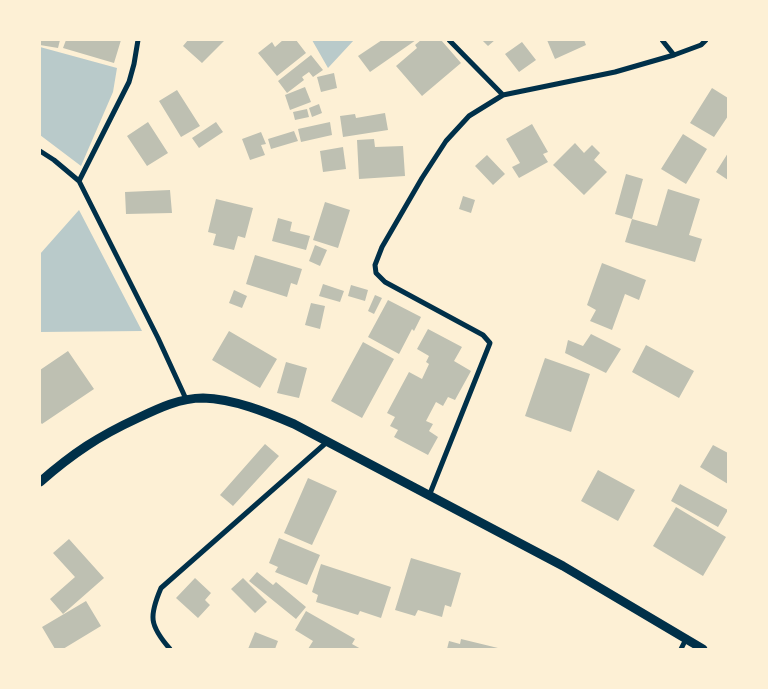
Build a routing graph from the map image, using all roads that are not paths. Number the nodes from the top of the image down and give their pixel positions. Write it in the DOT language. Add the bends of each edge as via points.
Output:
graph roads {
  1 [pos="138,40"];
  2 [pos="449,40"];
  3 [pos="662,40"];
  4 [pos="706,40"];
  5 [pos="674,55"];
  6 [pos="503,95"];
  7 [pos="40,151"];
  8 [pos="78,181"];
  9 [pos="186,399"];
  10 [pos="327,442"];
  11 [pos="40,482"];
  12 [pos="429,496"];
  13 [pos="686,639"];
  14 [pos="170,649"];
  15 [pos="681,649"];
  16 [pos="703,649"];
  1 -- 8 [label="street" via="128,82"];
  2 -- 6 [label="street"];
  3 -- 5 [label="street"];
  4 -- 5 [label="street"];
  5 -- 6 [label="street" via="615,72"];
  6 -- 12 [label="street" via="469,116 446,142 382,247 375,265 376,272 385,282 483,335 490,343"];
  7 -- 8 [label="street"];
  8 -- 9 [label="street"];
  9 -- 10 [label="street" via="205,398 255,409 294,424"];
  9 -- 11 [label="street" via="153,410 91,441"];
  10 -- 12 [label="street"];
  10 -- 14 [label="street" via="161,588 154,606 153,623"];
  12 -- 13 [label="street" via="563,566"];
  13 -- 15 [label="street"];
  13 -- 16 [label="street"];
}
